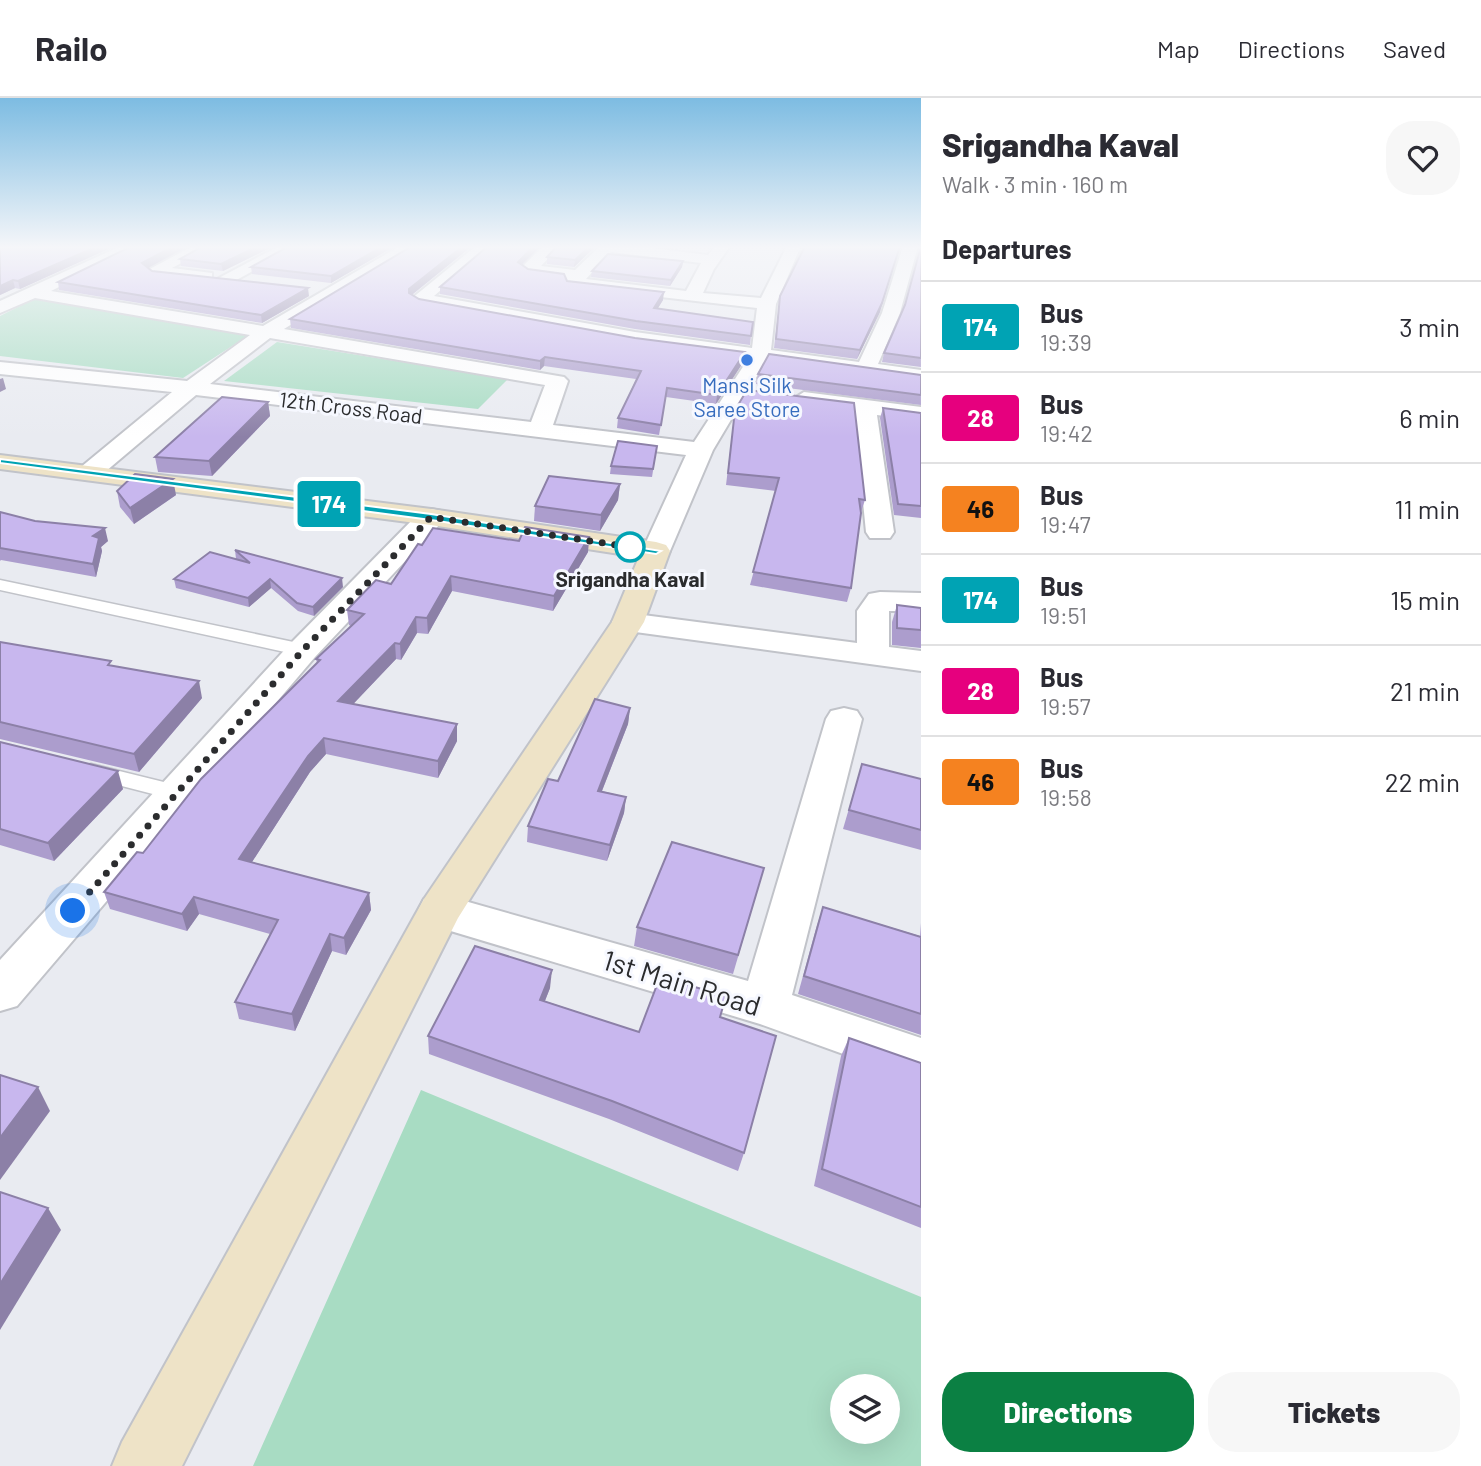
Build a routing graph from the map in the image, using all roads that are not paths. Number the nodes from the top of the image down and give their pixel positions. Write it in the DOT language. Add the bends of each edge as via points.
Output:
graph roads {
  1 [pos="131,310"];
  2 [pos="302,310"];
  3 [pos="480,310"];
  4 [pos="542,310"];
  5 [pos="766,310"];
  6 [pos="892,310"];
  7 [pos="891,313"];
  8 [pos="911,316"];
  9 [pos="532,319"];
  10 [pos="265,333"];
  11 [pos="761,354"];
  12 [pos="0,368"];
  13 [pos="866,369"];
  14 [pos="921,376"];
  15 [pos="191,388"];
  16 [pos="739,391"];
  17 [pos="865,407"];
  18 [pos="921,414"];
  19 [pos="540,430"];
  20 [pos="701,450"];
  21 [pos="0,461"];
  22 [pos="89,472"];
  23 [pos="431,517"];
  24 [pos="880,532"];
  25 [pos="656,551"];
  26 [pos="0,585"];
  27 [pos="921,602"];
  28 [pos="628,622"];
  29 [pos="303,650"];
  30 [pos="873,653"];
  31 [pos="921,661"];
  32 [pos="844,719"];
  33 [pos="64,764"];
  34 [pos="180,793"];
  35 [pos="440,911"];
  36 [pos="6,975"];
  37 [pos="765,1006"];
  38 [pos="921,1060"];
  39 [pos="146,1466"];
  1 -- 10 [label="street"];
  2 -- 10 [label="street"];
  3 -- 9 [label="street"];
  4 -- 9 [label="street"];
  5 -- 11 [label="street"];
  6 -- 7 [label="street"];
  7 -- 8 [label="street"];
  7 -- 13 [label="street"];
  9 -- 11 [label="street"];
  10 -- 15 [label="street"];
  10 -- 19 [label="street" via="557,381"];
  11 -- 13 [label="street"];
  11 -- 16 [label="street"];
  12 -- 15 [label="street, 12th Cross Road"];
  13 -- 14 [label="street"];
  15 -- 19 [label="street, 12th Cross Road"];
  15 -- 22 [label="street"];
  16 -- 17 [label="street"];
  16 -- 20 [label="street"];
  17 -- 18 [label="street"];
  17 -- 24 [label="street"];
  19 -- 20 [label="street, 12th Cross Road"];
  20 -- 25 [label="street"];
  21 -- 22 [label="street"];
  22 -- 23 [label="street"];
  23 -- 25 [label="street"];
  23 -- 29 [label="street"];
  25 -- 28 [label="street"];
  26 -- 29 [label="lane"];
  27 -- 30 [label="street" via="880,601 873,611"];
  28 -- 30 [label="street"];
  28 -- 35 [label="street"];
  29 -- 34 [label="street"];
  30 -- 31 [label="street"];
  32 -- 37 [label="street"];
  33 -- 34 [label="lane"];
  34 -- 36 [label="street"];
  35 -- 37 [label="street, 1st Main Road"];
  35 -- 39 [label="street"];
  37 -- 38 [label="street, 1st Main Road"];
}
